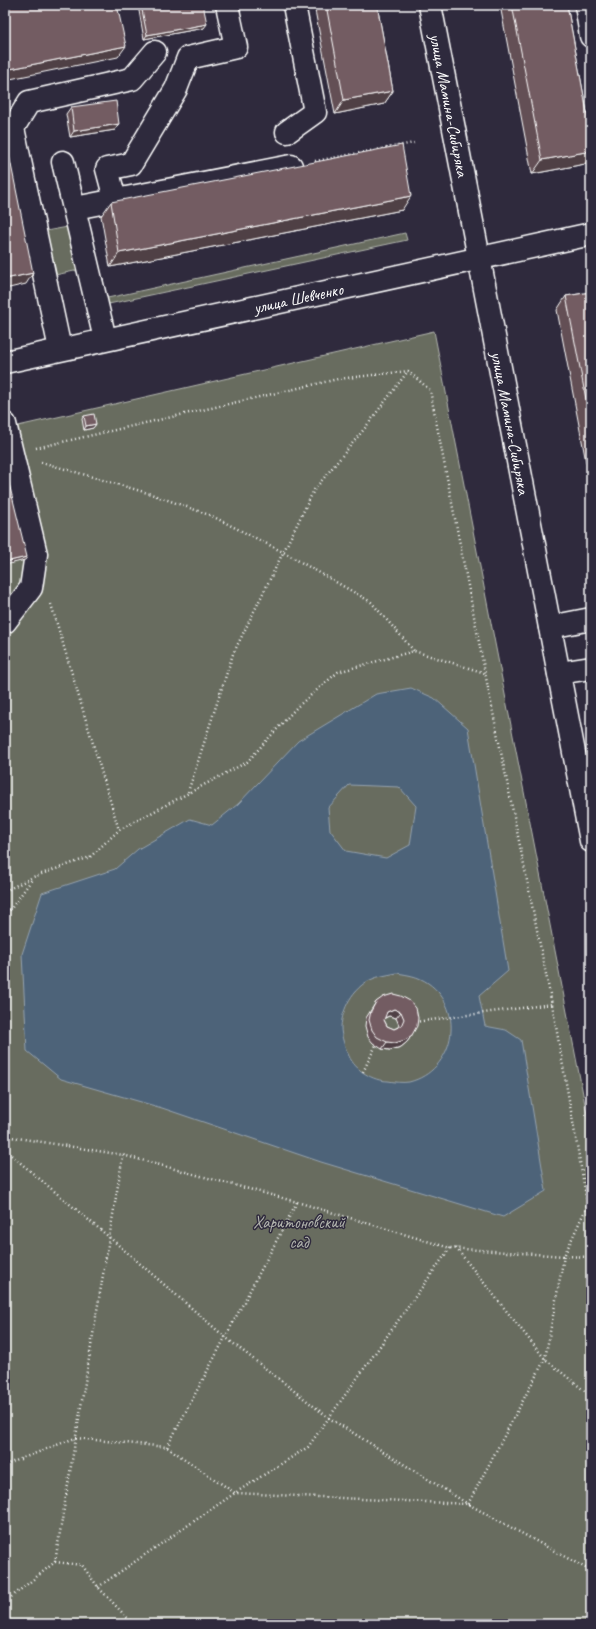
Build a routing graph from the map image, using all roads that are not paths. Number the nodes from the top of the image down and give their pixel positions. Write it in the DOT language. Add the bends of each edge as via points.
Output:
graph roads {
  1 [pos="227,5"];
  2 [pos="294,5"];
  3 [pos="430,5"];
  4 [pos="586,5"];
  5 [pos="591,36"];
  6 [pos="155,52"];
  7 [pos="287,132"];
  8 [pos="63,162"];
  9 [pos="291,166"];
  10 [pos="115,199"];
  11 [pos="75,208"];
  12 [pos="591,234"];
  13 [pos="479,258"];
  14 [pos="105,339"];
  15 [pos="60,349"];
  16 [pos="5,362"];
  17 [pos="5,424"];
  18 [pos="591,619"];
  19 [pos="5,622"];
  20 [pos="550,627"];
  21 [pos="591,668"];
  22 [pos="559,673"];
  23 [pos="591,841"];
  1 -- 10 [label="main road" via="236,47 188,58 176,89 131,164 107,169"];
  2 -- 7 [label="main road" via="315,112"];
  3 -- 13 [label="main road, улица Мамина-Сибиряка"];
  4 -- 5 [label="main road"];
  6 -- 15 [label="main road" via="132,79 29,102 13,128 16,192"];
  8 -- 11 [label="main road"];
  9 -- 10 [label="main road"];
  10 -- 11 [label="main road"];
  11 -- 14 [label="main road"];
  12 -- 13 [label="main road, улица Шевченко"];
  13 -- 14 [label="main road, улица Шевченко"];
  13 -- 20 [label="main road, улица Мамина-Сибиряка"];
  14 -- 15 [label="main road, улица Шевченко"];
  15 -- 16 [label="main road, улица Шевченко"];
  17 -- 19 [label="main road" via="36,554 31,588"];
  18 -- 20 [label="main road"];
  20 -- 22 [label="main road, улица Мамина-Сибиряка"];
  21 -- 22 [label="main road"];
  22 -- 23 [label="main road, улица Мамина-Сибиряка"];
}
